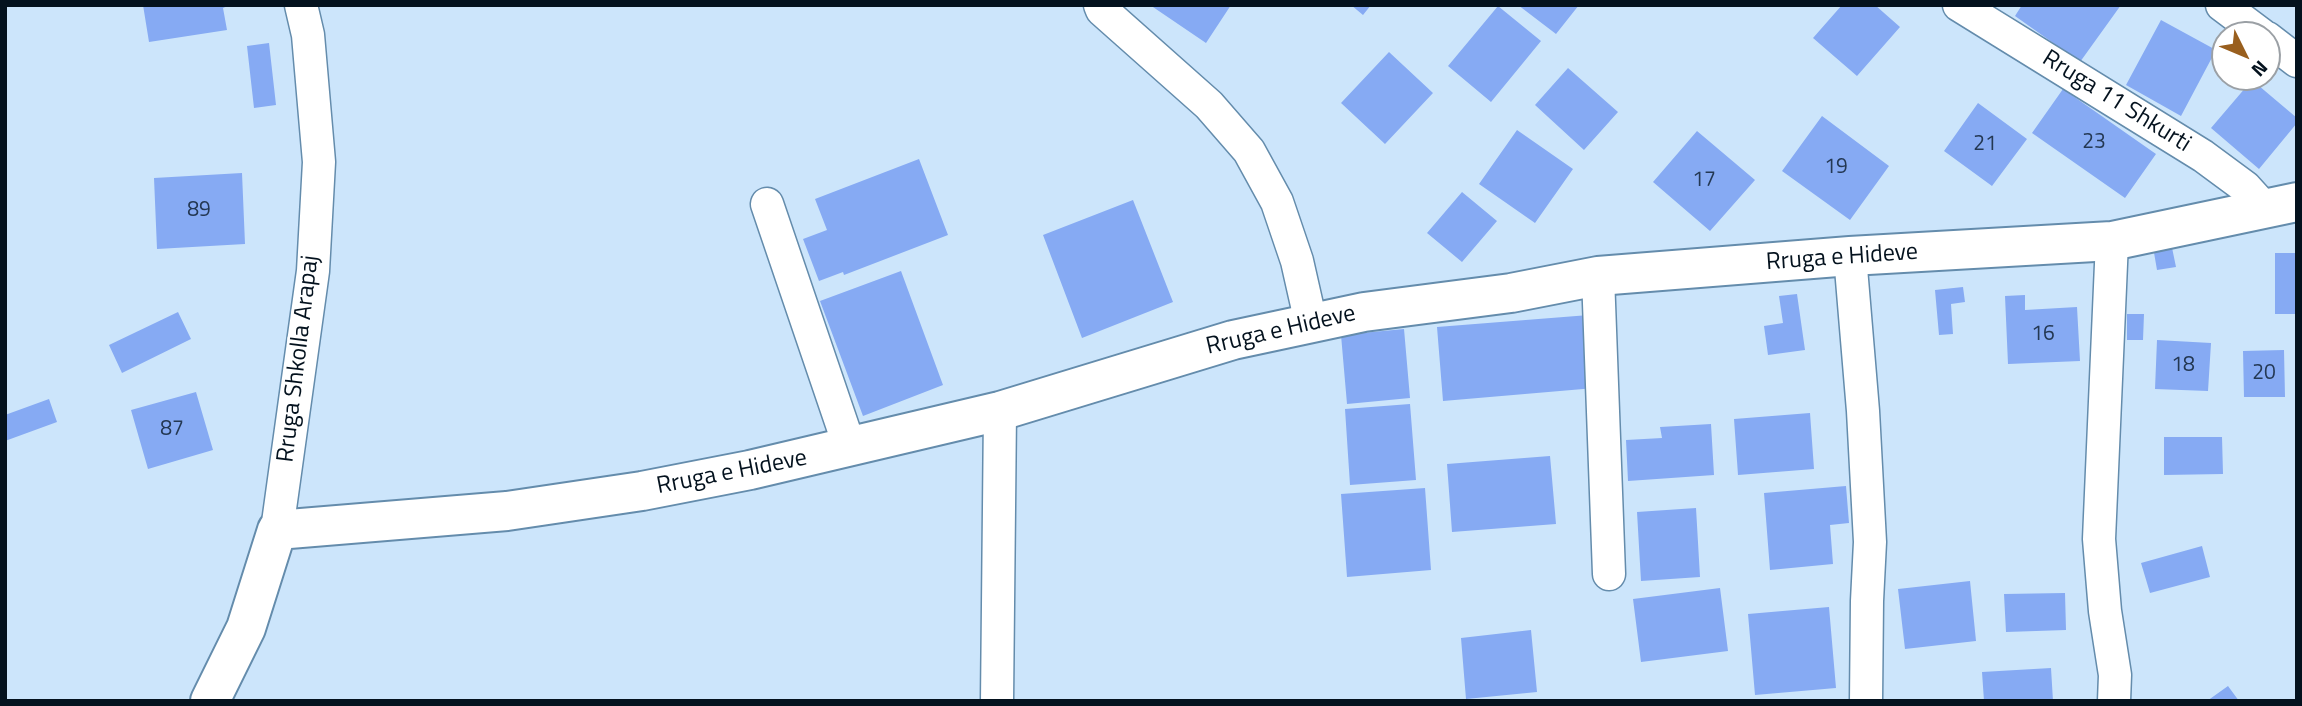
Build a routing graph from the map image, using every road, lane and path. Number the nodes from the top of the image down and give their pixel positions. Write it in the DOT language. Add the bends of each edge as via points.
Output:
graph roads {
  1 [pos="301,5"];
  2 [pos="1100,5"];
  3 [pos="1959,5"];
  4 [pos="2222,5"];
  5 [pos="2243,21"];
  6 [pos="2281,49"];
  7 [pos="2297,61"];
  8 [pos="767,204"];
  9 [pos="2281,206"];
  10 [pos="2112,242"];
  11 [pos="1850,256"];
  12 [pos="1598,276"];
  13 [pos="1311,323"];
  14 [pos="1000,411"];
  15 [pos="850,448"];
  16 [pos="277,530"];
  17 [pos="1609,574"];
  18 [pos="210,701"];
  19 [pos="997,701"];
  20 [pos="1866,701"];
  21 [pos="2114,701"];
  1 -- 16 [label="street, Rruga Shkolla Arapaj" via="308,35 319,162 313,271"];
  2 -- 13 [label="street" via="1209,105 1249,151 1278,202"];
  3 -- 9 [label="street, Rruga 11 Shkurti"];
  4 -- 5 [label="street"];
  6 -- 7 [label="street"];
  8 -- 15 [label="street"];
  9 -- 10 [label="main road, Rruga e Hideve"];
  10 -- 11 [label="main road, Rruga e Hideve"];
  10 -- 21 [label="street" via="2099,539"];
  11 -- 12 [label="main road, Rruga e Hideve"];
  11 -- 20 [label="street" via="1870,542"];
  12 -- 13 [label="main road, Rruga e Hideve"];
  12 -- 17 [label="street"];
  13 -- 14 [label="main road, Rruga e Hideve" via="1233,340"];
  14 -- 15 [label="main road, Rruga e Hideve"];
  14 -- 19 [label="street"];
  15 -- 16 [label="main road, Rruga e Hideve" via="642,491 507,511"];
  16 -- 18 [label="main road, Rruga Shkolla Arapaj" via="246,628"];
}
